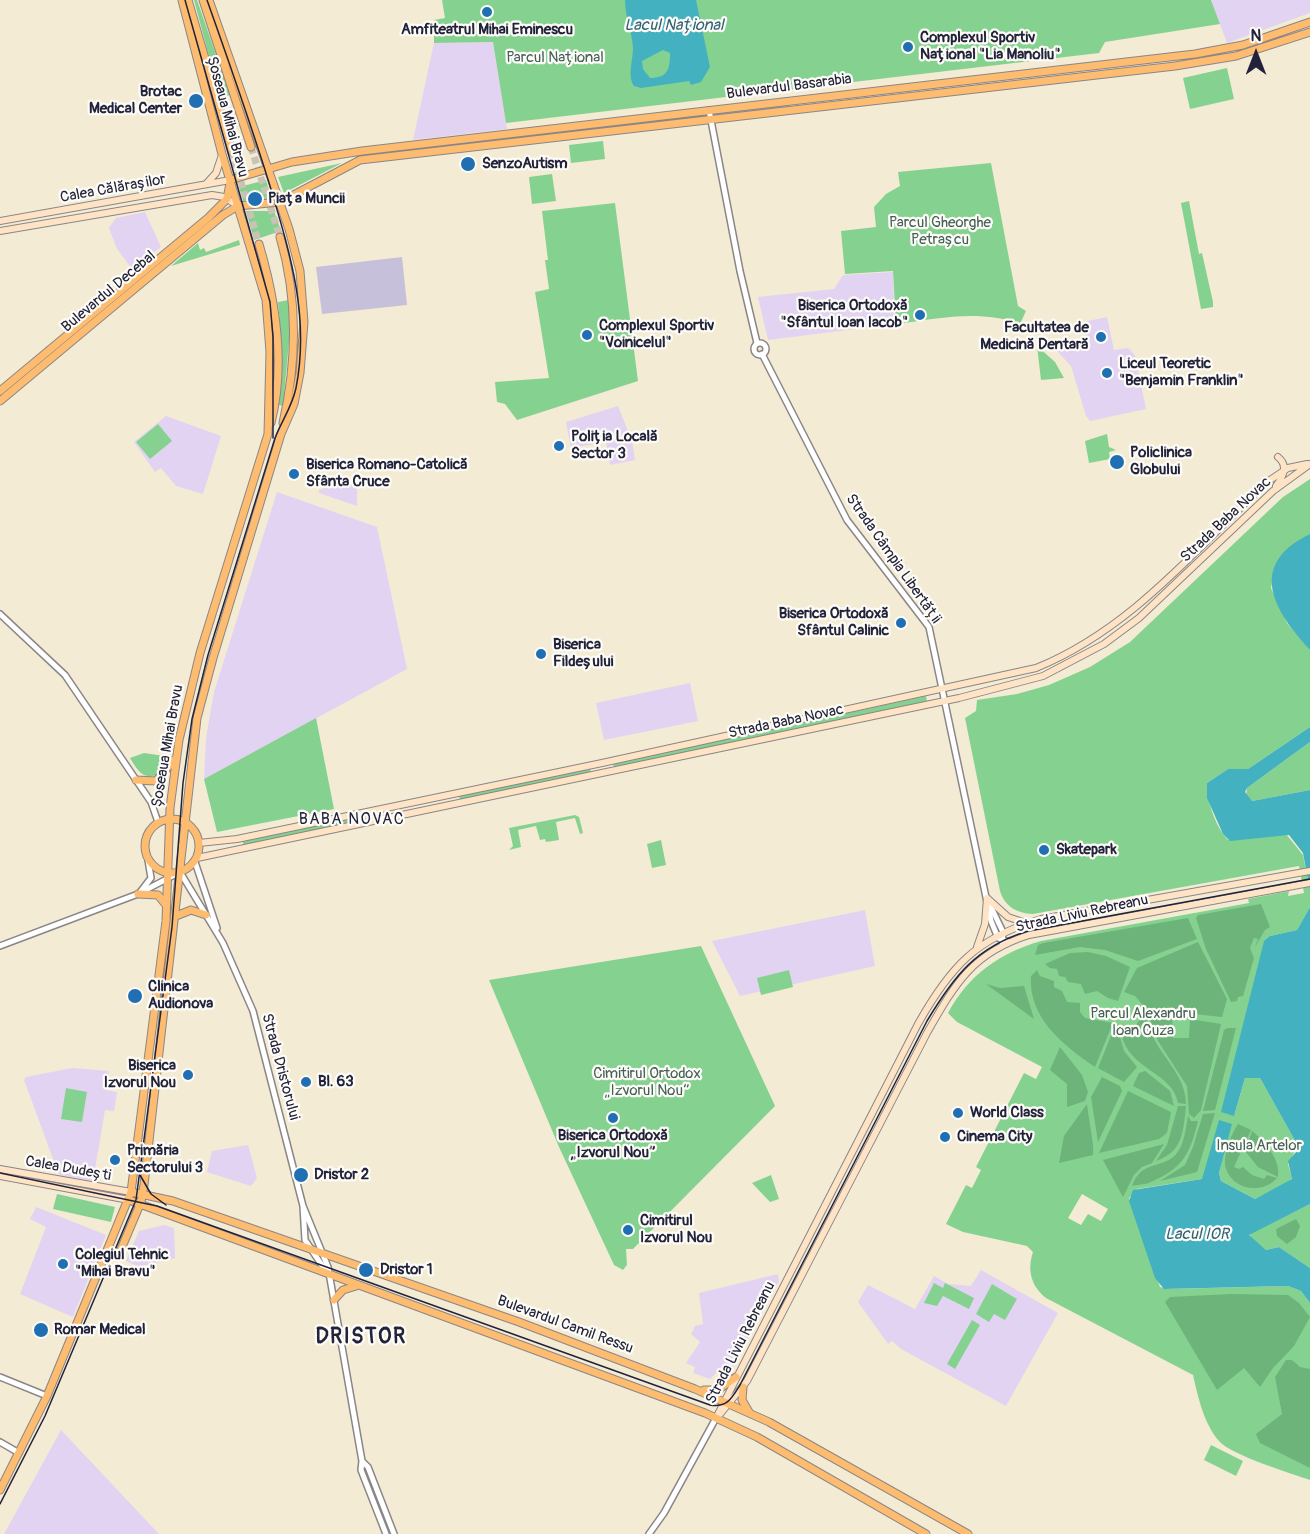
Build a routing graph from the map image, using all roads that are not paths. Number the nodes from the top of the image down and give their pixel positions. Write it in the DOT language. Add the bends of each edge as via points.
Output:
graph roads {
  1 [pos="182,0"];
  2 [pos="188,0"];
  3 [pos="203,0"];
  4 [pos="209,0"];
  5 [pos="1310,22"];
  6 [pos="1310,32"];
  7 [pos="710,114"];
  8 [pos="251,147"];
  9 [pos="232,152"];
  10 [pos="222,154"];
  11 [pos="268,169"];
  12 [pos="230,180"];
  13 [pos="202,187"];
  14 [pos="227,199"];
  15 [pos="280,202"];
  16 [pos="238,206"];
  17 [pos="0,221"];
  18 [pos="0,231"];
  19 [pos="280,237"];
  20 [pos="259,244"];
  21 [pos="0,391"];
  22 [pos="0,401"];
  23 [pos="268,435"];
  24 [pos="281,435"];
  25 [pos="1278,457"];
  26 [pos="1310,464"];
  27 [pos="1284,470"];
  28 [pos="1268,496"];
  29 [pos="0,614"];
  30 [pos="944,690"];
  31 [pos="946,700"];
  32 [pos="176,755"];
  33 [pos="136,780"];
  34 [pos="169,818"];
  35 [pos="158,822"];
  36 [pos="185,822"];
  37 [pos="199,843"];
  38 [pos="148,860"];
  39 [pos="196,860"];
  40 [pos="1310,871"];
  41 [pos="180,872"];
  42 [pos="167,875"];
  43 [pos="1310,883"];
  44 [pos="138,894"];
  45 [pos="987,898"];
  46 [pos="166,906"];
  47 [pos="206,915"];
  48 [pos="176,916"];
  49 [pos="1027,923"];
  50 [pos="1003,932"];
  51 [pos="996,936"];
  52 [pos="221,938"];
  53 [pos="1004,943"];
  54 [pos="0,946"];
  55 [pos="976,948"];
  56 [pos="0,1169"];
  57 [pos="134,1174"];
  58 [pos="0,1176"];
  59 [pos="145,1176"];
  60 [pos="143,1194"];
  61 [pos="130,1196"];
  62 [pos="164,1198"];
  63 [pos="140,1204"];
  64 [pos="303,1206"];
  65 [pos="159,1211"];
  66 [pos="122,1217"];
  67 [pos="133,1221"];
  68 [pos="309,1250"];
  69 [pos="119,1254"];
  70 [pos="324,1255"];
  71 [pos="330,1276"];
  72 [pos="357,1286"];
  73 [pos="334,1300"];
  74 [pos="0,1377"];
  75 [pos="735,1380"];
  76 [pos="743,1387"];
  77 [pos="695,1389"];
  78 [pos="47,1396"];
  79 [pos="727,1403"];
  80 [pos="751,1413"];
  81 [pos="716,1418"];
  82 [pos="0,1442"];
  83 [pos="19,1452"];
  84 [pos="362,1461"];
  85 [pos="0,1490"];
  86 [pos="386,1534"];
  87 [pos="394,1534"];
  88 [pos="649,1534"];
  89 [pos="926,1534"];
  90 [pos="968,1534"];
  1 -- 10 [label="main road, Șoseaua Mihai Bravu"];
  2 -- 9 [label="main road"];
  3 -- 8 [label="main road"];
  4 -- 11 [label="main road, Șoseaua Mihai Bravu"];
  5 -- 7 [label="main road, Bulevardul Basarabia" via="1243,45 1195,54"];
  6 -- 7 [label="main road, Bulevardul Basarabia" via="1213,61"];
  7 -- 11 [label="main road, Bulevardul Basarabia" via="373,149"];
  7 -- 15 [label="main road, Bulevardul Basarabia" via="366,159"];
  7 -- 30 [label="street, Strada Câmpia Libertății" via="757,343 755,352 762,354 847,520 929,627"];
  10 -- 12 [label="main road, Șoseaua Mihai Bravu"];
  10 -- 13 [label="main road" via="216,173"];
  11 -- 12 [label="main road"];
  11 -- 15 [label="main road, Șoseaua Mihai Bravu"];
  12 -- 13 [label="main road, Calea Călărașilor"];
  12 -- 14 [label="main road"];
  12 -- 16 [label="main road, Șoseaua Mihai Bravu"];
  13 -- 17 [label="main road, Calea Călărașilor"];
  14 -- 16 [label="main road"];
  14 -- 18 [label="main road, Calea Călărașilor" via="217,195"];
  14 -- 21 [label="main road, Bulevardul Decebal"];
  15 -- 16 [label="main road"];
  15 -- 24 [label="main road, Șoseaua Mihai Bravu" via="300,271 304,322 298,386"];
  16 -- 22 [label="main road, Bulevardul Decebal"];
  16 -- 23 [label="main road, Șoseaua Mihai Bravu" via="269,321"];
  19 -- 24 [label="main road" via="291,282 294,332"];
  20 -- 23 [label="main road" via="270,280 277,329 275,399"];
  23 -- 32 [label="main road, Șoseaua Mihai Bravu" via="195,669"];
  24 -- 36 [label="main road, Șoseaua Mihai Bravu" via="205,687 195,732"];
  25 -- 27 [label="main road"];
  26 -- 27 [label="main road, Strada Baba Novac"];
  26 -- 28 [label="main road, Strada Baba Novac"];
  27 -- 28 [label="main road"];
  27 -- 30 [label="main road, Strada Baba Novac" via="1133,611 1099,635 1036,668"];
  28 -- 31 [label="main road, Strada Baba Novac" via="1139,618 1104,644 1043,676"];
  29 -- 33 [label="street" via="65,675"];
  30 -- 31 [label="street, Strada Câmpia Libertății"];
  30 -- 37 [label="main road, Strada Baba Novac" via="249,836"];
  31 -- 39 [label="main road, Strada Baba Novac"];
  31 -- 45 [label="street, Strada Câmpia Libertății"];
  32 -- 33 [label="main road" via="158,780"];
  32 -- 34 [label="main road, Șoseaua Mihai Bravu"];
  33 -- 35 [label="street" via="151,802"];
  34 -- 35 [label="main road"];
  34 -- 36 [label="main road"];
  34 -- 42 [label="main road, Șoseaua Mihai Bravu"];
  35 -- 38 [label="main road" via="146,837"];
  36 -- 37 [label="main road" via="194,830"];
  36 -- 41 [label="main road, Șoseaua Mihai Bravu"];
  37 -- 39 [label="main road"];
  38 -- 42 [label="main road"];
  38 -- 44 [label="street" via="151,878"];
  39 -- 41 [label="main road"];
  39 -- 52 [label="street, Strada Dristorului"];
  40 -- 49 [label="main road, Strada Liviu Rebreanu"];
  41 -- 42 [label="main road"];
  41 -- 47 [label="street, Strada Dristorului"];
  41 -- 48 [label="main road, Șoseaua Mihai Bravu"];
  42 -- 44 [label="street"];
  42 -- 46 [label="main road, Șoseaua Mihai Bravu"];
  43 -- 53 [label="main road, Strada Liviu Rebreanu"];
  44 -- 46 [label="main road" via="158,895"];
  44 -- 54 [label="street"];
  45 -- 49 [label="main road" via="1008,917"];
  45 -- 50 [label="street, Strada Câmpia Libertății"];
  45 -- 51 [label="street, Strada Câmpia Libertății"];
  45 -- 55 [label="main road" via="985,924"];
  46 -- 57 [label="main road, Șoseaua Mihai Bravu"];
  47 -- 48 [label="main road" via="191,910"];
  47 -- 52 [label="street, Strada Dristorului"];
  48 -- 59 [label="main road, Șoseaua Mihai Bravu"];
  49 -- 50 [label="main road, Strada Liviu Rebreanu"];
  50 -- 51 [label="main road, Strada Liviu Rebreanu"];
  50 -- 53 [label="street, Strada Câmpia Libertății"];
  51 -- 53 [label="street"];
  51 -- 55 [label="main road, Strada Liviu Rebreanu"];
  52 -- 64 [label="street, Strada Dristorului" via="253,1011"];
  53 -- 76 [label="main road, Strada Liviu Rebreanu" via="966,972 947,996"];
  55 -- 75 [label="main road, Strada Liviu Rebreanu" via="954,968 931,1002"];
  56 -- 61 [label="main road, Calea Dudești"];
  57 -- 59 [label="main road"];
  57 -- 61 [label="main road, Șoseaua Mihai Bravu"];
  58 -- 61 [label="main road, Calea Dudești"];
  59 -- 60 [label="main road, Șoseaua Mihai Bravu"];
  60 -- 61 [label="main road, Bulevardul Camil Ressu"];
  60 -- 62 [label="main road, Bulevardul Camil Ressu"];
  60 -- 63 [label="main road, Șoseaua Mihai Bravu"];
  61 -- 63 [label="main road"];
  61 -- 66 [label="main road, Șoseaua Mihai Bravu"];
  62 -- 65 [label="main road"];
  62 -- 68 [label="main road, Bulevardul Camil Ressu"];
  63 -- 65 [label="main road"];
  63 -- 67 [label="main road, Șoseaua Mihai Bravu"];
  64 -- 68 [label="street, Strada Dristorului"];
  64 -- 70 [label="street, Strada Dristorului"];
  65 -- 71 [label="main road"];
  66 -- 67 [label="main road"];
  66 -- 78 [label="main road, Șoseaua Mihai Bravu"];
  67 -- 69 [label="main road, Șoseaua Mihai Bravu"];
  68 -- 70 [label="main road, Bulevardul Camil Ressu"];
  68 -- 71 [label="street, Strada Dristorului"];
  70 -- 71 [label="street, Strada Dristorului"];
  70 -- 77 [label="main road, Bulevardul Camil Ressu" via="519,1322"];
  71 -- 72 [label="main road"];
  71 -- 73 [label="street"];
  72 -- 73 [label="main road" via="343,1290"];
  72 -- 81 [label="main road"];
  73 -- 84 [label="street"];
  74 -- 78 [label="street"];
  75 -- 76 [label="main road" via="736,1387"];
  75 -- 77 [label="main road" via="718,1390"];
  75 -- 79 [label="main road, Strada Liviu Rebreanu"];
  76 -- 79 [label="main road, Strada Liviu Rebreanu"];
  76 -- 80 [label="main road" via="742,1400"];
  77 -- 79 [label="main road, Bulevardul Camil Ressu"];
  78 -- 83 [label="main road, Șoseaua Mihai Bravu"];
  79 -- 80 [label="main road, Bulevardul Camil Ressu"];
  79 -- 81 [label="main road, Strada Liviu Rebreanu"];
  80 -- 90 [label="main road, Bulevardul Camil Ressu"];
  81 -- 88 [label="street"];
  81 -- 89 [label="main road"];
  82 -- 83 [label="street"];
  83 -- 85 [label="main road, Șoseaua Mihai Bravu"];
  84 -- 86 [label="street" via="361,1470"];
  84 -- 87 [label="street" via="368,1467"];
}
